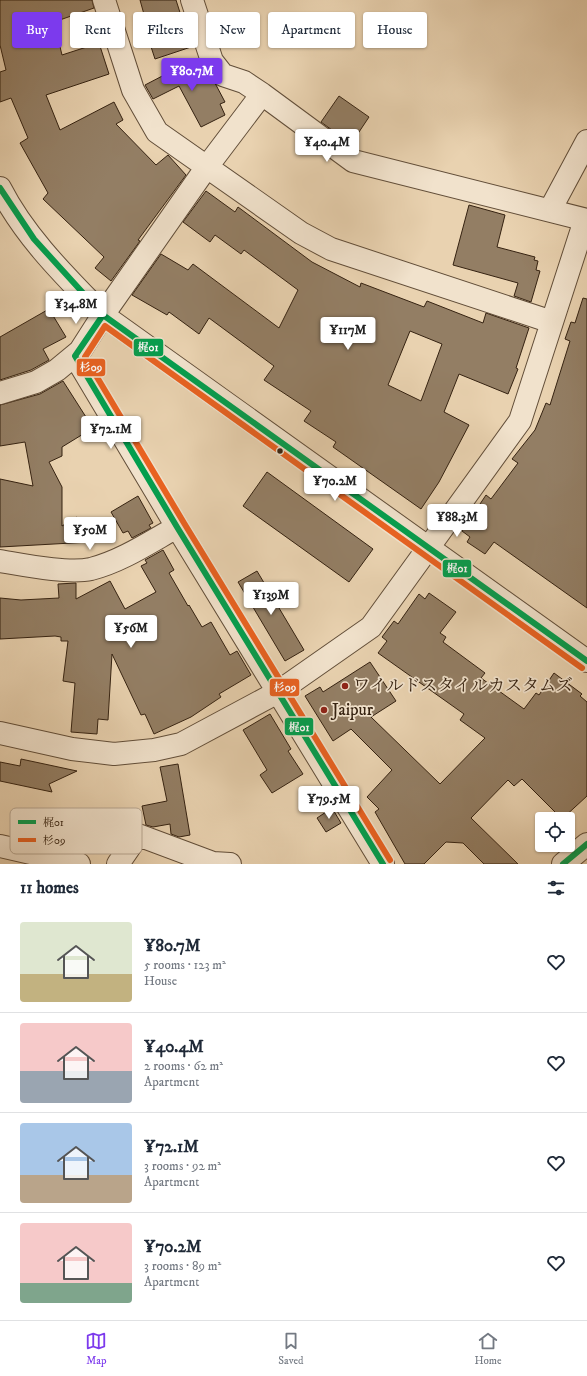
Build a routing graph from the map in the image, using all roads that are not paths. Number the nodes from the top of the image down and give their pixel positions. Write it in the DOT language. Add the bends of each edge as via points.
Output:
graph roads {
  1 [pos="104,0"];
  2 [pos="192,0"];
  3 [pos="262,94"];
  4 [pos="587,141"];
  5 [pos="206,168"];
  6 [pos="0,188"];
  7 [pos="550,210"];
  8 [pos="586,220"];
  9 [pos="103,315"];
  10 [pos="552,322"];
  11 [pos="75,356"];
  12 [pos="0,393"];
  13 [pos="177,527"];
  14 [pos="430,548"];
  15 [pos="0,561"];
  16 [pos="587,661"];
  17 [pos="278,692"];
  18 [pos="0,733"];
  19 [pos="142,836"];
  20 [pos="587,844"];
  21 [pos="0,846"];
  22 [pos="10,848"];
  23 [pos="35,854"];
  24 [pos="125,854"];
  25 [pos="79,864"];
  26 [pos="118,864"];
  27 [pos="230,864"];
  28 [pos="383,864"];
  29 [pos="563,864"];
  1 -- 5 [label="street" via="133,90 157,132"];
  2 -- 3 [label="street" via="212,61 223,75 244,82"];
  3 -- 5 [label="street"];
  3 -- 7 [label="street" via="353,161"];
  4 -- 7 [label="street"];
  5 -- 9 [label="street"];
  5 -- 10 [label="street" via="301,233 331,248"];
  6 -- 9 [label="street" via="49,260"];
  7 -- 8 [label="street"];
  8 -- 10 [label="street"];
  9 -- 11 [label="street"];
  9 -- 14 [label="street"];
  10 -- 14 [label="street" via="520,421"];
  11 -- 12 [label="street" via="36,382"];
  11 -- 13 [label="street"];
  13 -- 15 [label="street" via="122,557 90,569 54,569"];
  13 -- 17 [label="street"];
  14 -- 16 [label="street"];
  14 -- 17 [label="street" via="371,628"];
  17 -- 18 [label="street" via="181,744 154,750 114,754 72,749"];
  17 -- 28 [label="street"];
  19 -- 27 [label="street" via="213,863"];
  20 -- 29 [label="street"];
  21 -- 22 [label="street"];
  23 -- 25 [label="street"];
  24 -- 26 [label="street"];
}
